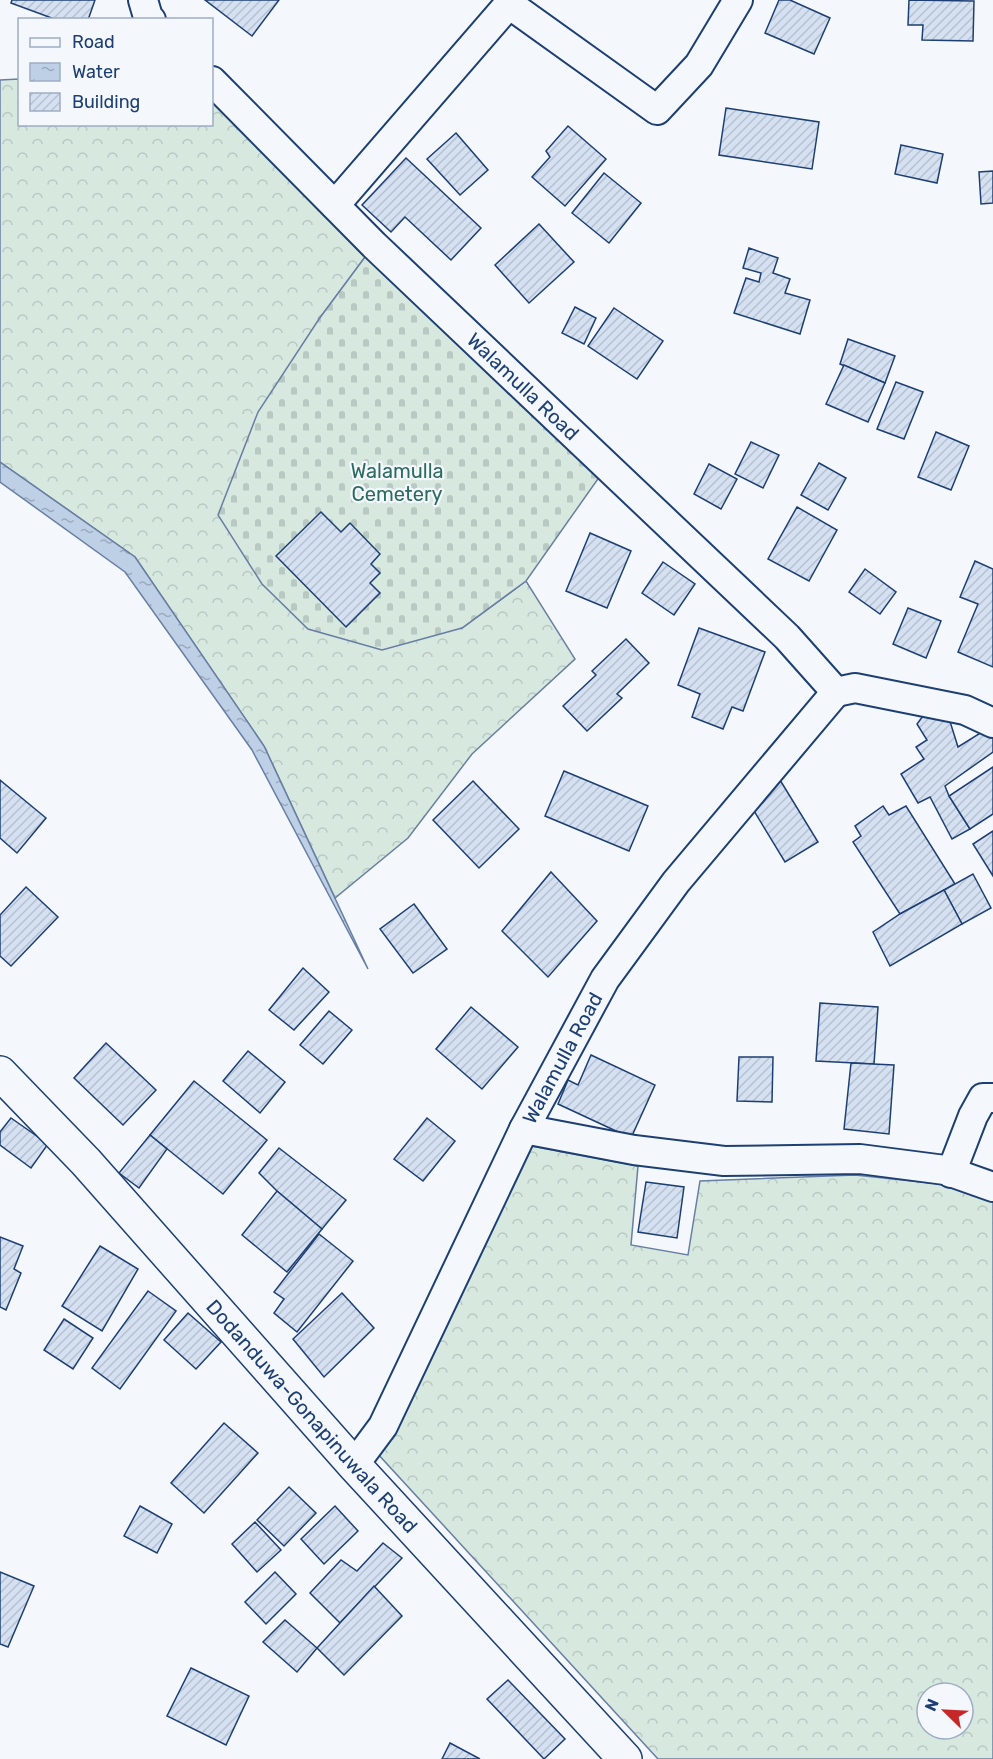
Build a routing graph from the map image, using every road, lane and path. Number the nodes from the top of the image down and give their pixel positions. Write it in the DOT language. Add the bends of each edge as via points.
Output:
graph roads {
  1 [pos="143,0"];
  2 [pos="738,0"];
  3 [pos="149,18"];
  4 [pos="213,82"];
  5 [pos="336,205"];
  6 [pos="836,692"];
  7 [pos="993,723"];
  8 [pos="0,1073"];
  9 [pos="993,1098"];
  10 [pos="524,1129"];
  11 [pos="951,1173"];
  12 [pos="993,1187"];
  13 [pos="354,1465"];
  14 [pos="625,1759"];
  1 -- 3 [label="street"];
  2 -- 5 [label="street" via="699,65 657,110 509,4"];
  4 -- 5 [label="street, Walamulla Road"];
  5 -- 6 [label="street, Walamulla Road" via="787,637"];
  6 -- 7 [label="street" via="855,688 964,710"];
  6 -- 10 [label="street, Walamulla Road" via="676,882 605,979"];
  8 -- 13 [label="main road, Dodanduwa-Gonapinuwala Road" via="86,1162"];
  9 -- 11 [label="street" via="983,1098"];
  10 -- 11 [label="street" via="634,1150 724,1161 860,1158"];
  10 -- 13 [label="street, Walamulla Road" via="383,1426"];
  11 -- 12 [label="street"];
  13 -- 14 [label="main road, Dodanduwa-Gonapinuwala Road"];
}
